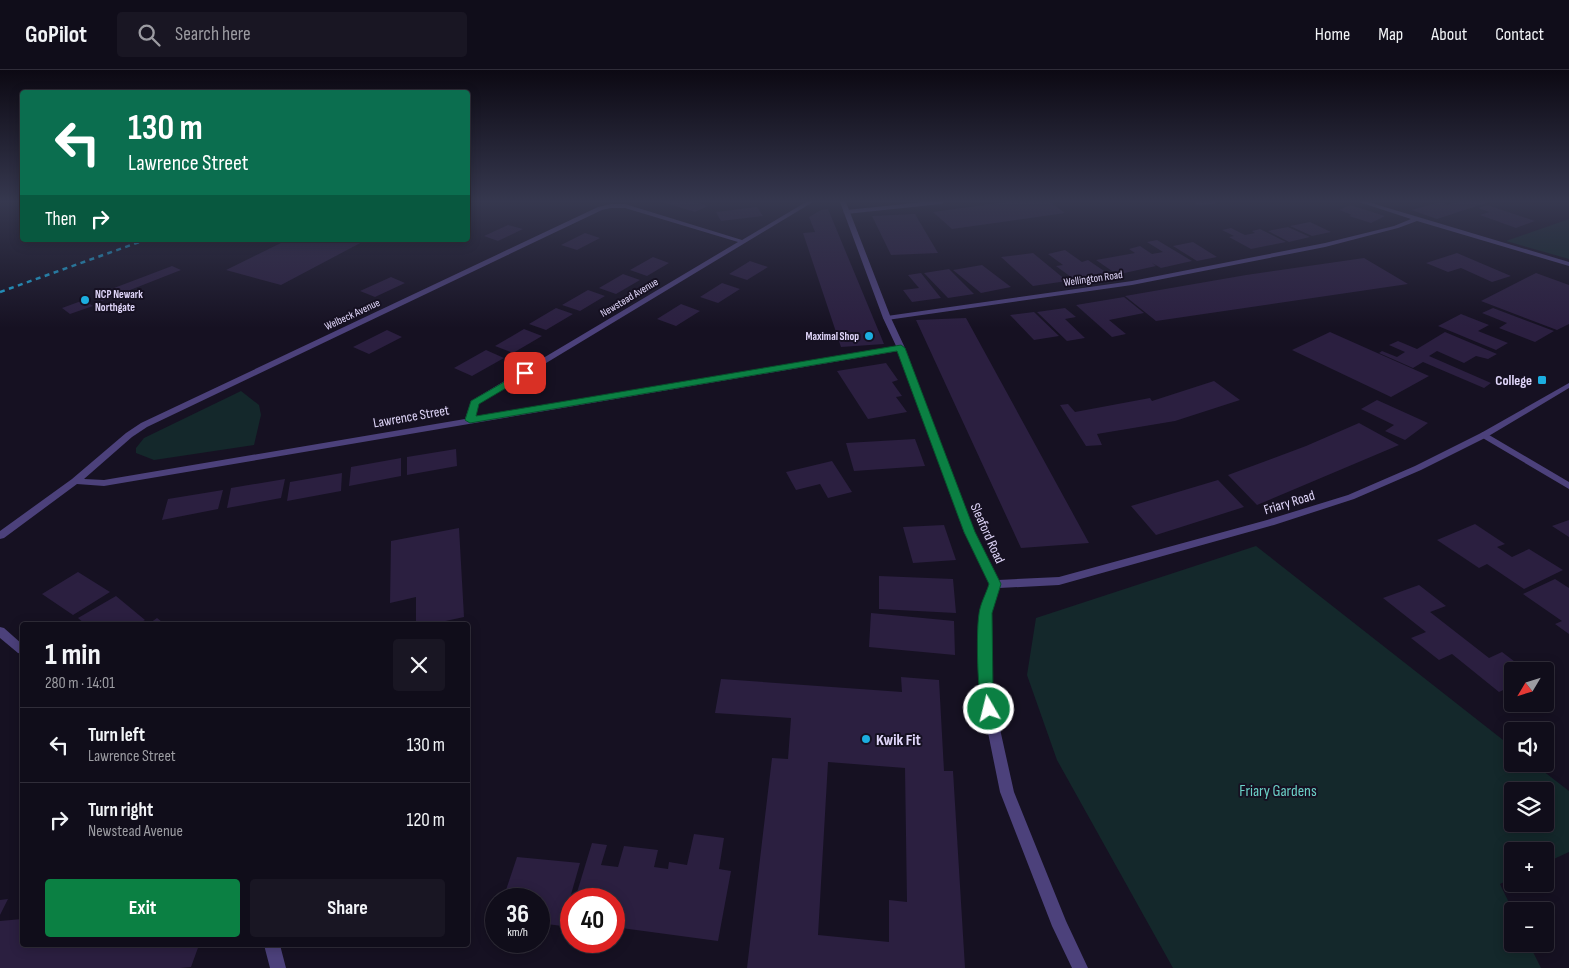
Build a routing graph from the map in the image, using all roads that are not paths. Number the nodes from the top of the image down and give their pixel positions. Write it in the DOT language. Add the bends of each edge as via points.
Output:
graph roads {
  1 [pos="525,244"];
  2 [pos="740,244"];
  3 [pos="859,244"];
  4 [pos="1329,244"];
  5 [pos="1502,244"];
  6 [pos="1569,264"];
  7 [pos="887,318"];
  8 [pos="901,348"];
  9 [pos="1569,385"];
  10 [pos="470,420"];
  11 [pos="1484,435"];
  12 [pos="74,481"];
  13 [pos="1569,486"];
  14 [pos="0,536"];
  15 [pos="995,584"];
  16 [pos="0,631"];
  17 [pos="20,648"];
  18 [pos="273,947"];
  19 [pos="278,968"];
  20 [pos="1080,968"];
  1 -- 12 [label="street, Welbeck Avenue" via="144,425"];
  2 -- 10 [label="street, Newstead Avenue" via="474,403"];
  3 -- 7 [label="street, Sleaford Road"];
  4 -- 7 [label="street, Wellington Road" via="1142,281"];
  5 -- 6 [label="street"];
  7 -- 8 [label="street, Sleaford Road"];
  8 -- 10 [label="street, Lawrence Street"];
  8 -- 15 [label="street, Sleaford Road" via="970,532"];
  9 -- 11 [label="street, Friary Road"];
  10 -- 12 [label="street, Lawrence Street" via="104,483"];
  11 -- 13 [label="street"];
  11 -- 15 [label="street, Friary Road" via="1350,497 1270,523 1058,580"];
  12 -- 14 [label="street, Welbeck Avenue"];
  15 -- 20 [label="street, Sleaford Road" via="985,613 986,692 1005,783 1060,926"];
  16 -- 17 [label="street"];
  18 -- 19 [label="street"];
}
